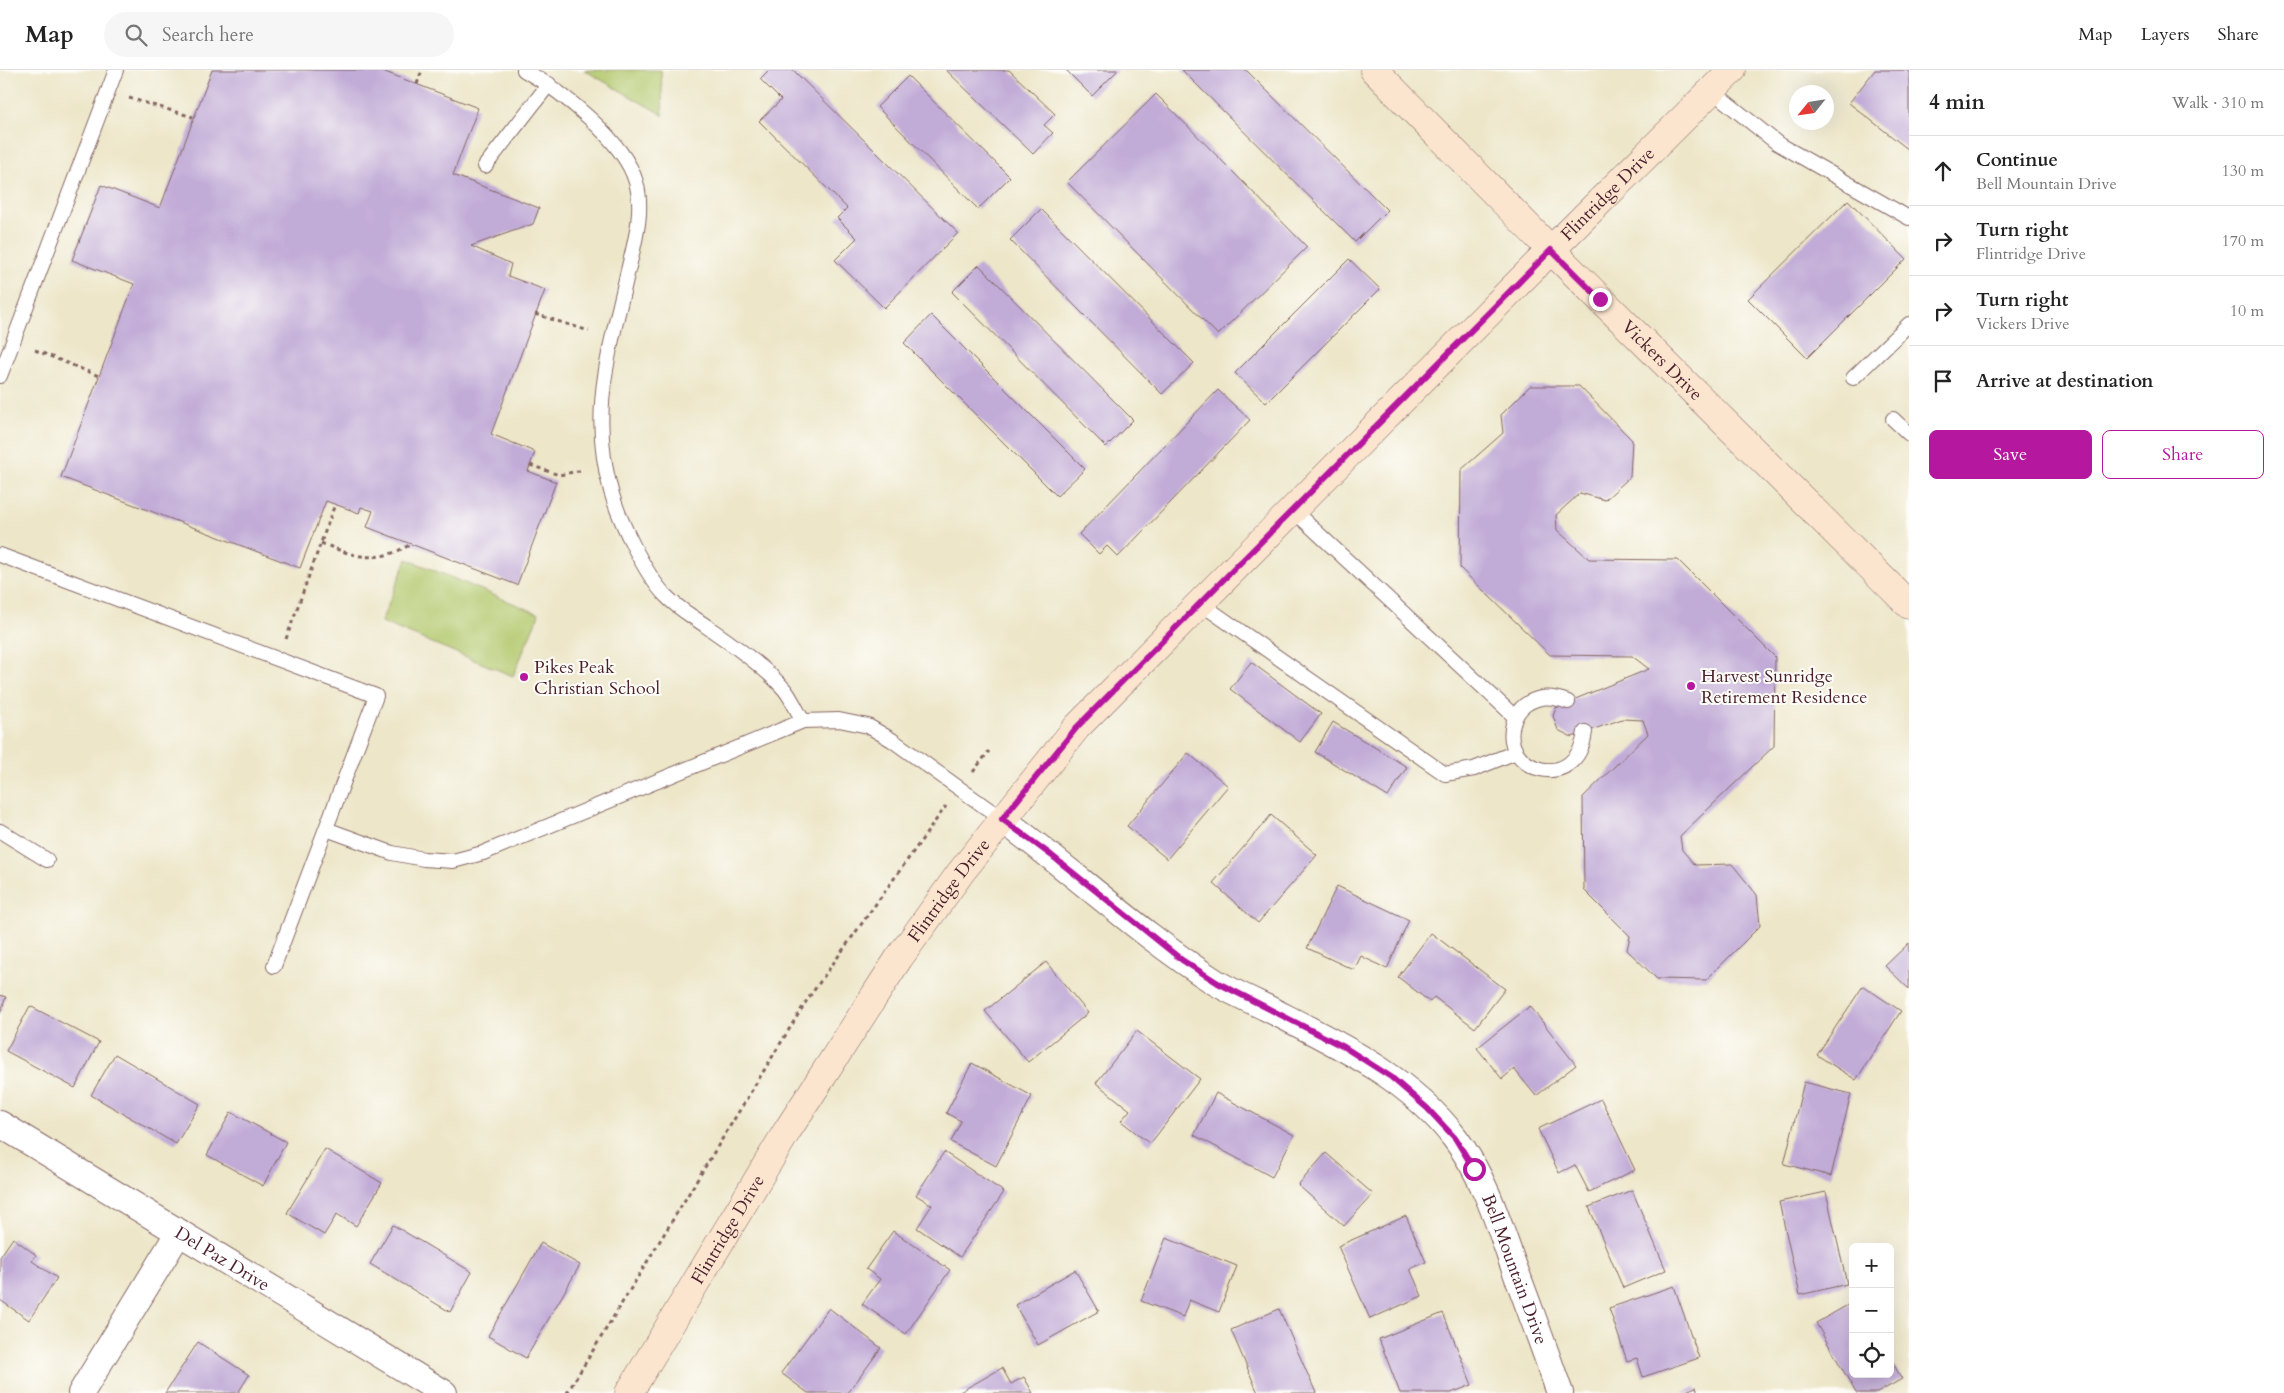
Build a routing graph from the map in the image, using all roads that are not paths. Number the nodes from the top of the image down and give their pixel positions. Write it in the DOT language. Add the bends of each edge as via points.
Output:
graph roads {
  1 [pos="116,70"];
  2 [pos="524,70"];
  3 [pos="1374,70"];
  4 [pos="1732,70"];
  5 [pos="549,84"];
  6 [pos="1711,90"];
  7 [pos="485,166"];
  8 [pos="1909,218"];
  9 [pos="1551,250"];
  10 [pos="1909,324"];
  11 [pos="0,376"];
  12 [pos="1853,378"];
  13 [pos="1893,419"];
  14 [pos="1909,434"];
  15 [pos="1293,510"];
  16 [pos="0,555"];
  17 [pos="1200,603"];
  18 [pos="1909,605"];
  19 [pos="1568,702"];
  20 [pos="1515,717"];
  21 [pos="803,721"];
  22 [pos="1585,732"];
  23 [pos="1516,752"];
  24 [pos="1002,819"];
  25 [pos="326,829"];
  26 [pos="0,831"];
  27 [pos="47,860"];
  28 [pos="274,966"];
  29 [pos="0,1124"];
  30 [pos="179,1232"];
  31 [pos="80,1393"];
  32 [pos="444,1393"];
  33 [pos="629,1393"];
  34 [pos="1560,1393"];
  1 -- 11 [label="lane"];
  2 -- 5 [label="lane"];
  3 -- 9 [label="street, Vickers Drive"];
  4 -- 6 [label="street, Flintridge Drive"];
  5 -- 7 [label="lane"];
  5 -- 21 [label="lane" via="612,140 626,158 636,182 639,210 603,376 600,415 603,458 626,529 664,594 770,676 785,691"];
  6 -- 8 [label="lane" via="1777,142"];
  6 -- 9 [label="street, Flintridge Drive"];
  9 -- 15 [label="street, Flintridge Drive"];
  9 -- 18 [label="street, Vickers Drive"];
  10 -- 12 [label="lane"];
  13 -- 14 [label="lane"];
  15 -- 17 [label="street, Flintridge Drive"];
  15 -- 20 [label="lane"];
  16 -- 25 [label="lane" via="376,696"];
  17 -- 23 [label="lane" via="1444,774 1474,769"];
  17 -- 24 [label="street, Flintridge Drive" via="1077,727"];
  19 -- 20 [label="lane" via="1544,697 1532,700"];
  20 -- 23 [label="lane" via="1512,734"];
  21 -- 24 [label="lane" via="839,720 868,726"];
  21 -- 25 [label="lane" via="483,853 453,861 392,853"];
  22 -- 23 [label="lane" via="1578,755 1570,764 1558,769 1534,768"];
  24 -- 33 [label="street, Flintridge Drive" via="899,958 854,1027 787,1131"];
  24 -- 34 [label="street, Bell Mountain Drive" via="1182,960 1218,983 1344,1047 1391,1077 1427,1108 1455,1138 1493,1209"];
  25 -- 28 [label="lane"];
  26 -- 27 [label="lane"];
  29 -- 30 [label="street, Del Paz Drive"];
  30 -- 31 [label="street"];
  30 -- 32 [label="street, Del Paz Drive"];
}
